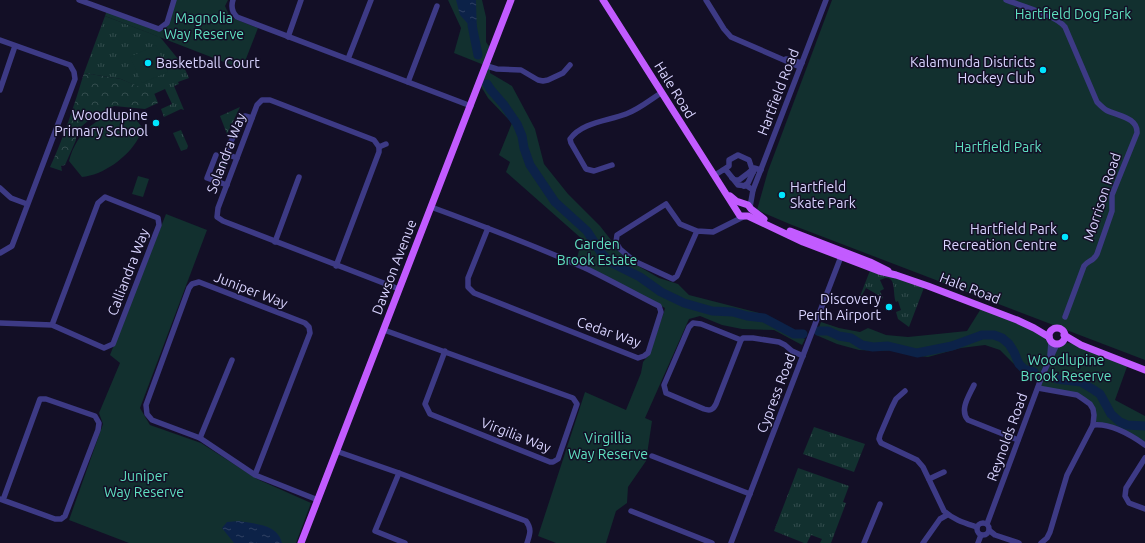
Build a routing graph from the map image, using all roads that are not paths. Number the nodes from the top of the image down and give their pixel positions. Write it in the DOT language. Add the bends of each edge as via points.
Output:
graph roads {
  1 [pos="79,0"];
  2 [pos="174,0"];
  3 [pos="233,0"];
  4 [pos="301,0"];
  5 [pos="371,0"];
  6 [pos="511,0"];
  7 [pos="603,0"];
  8 [pos="706,0"];
  9 [pos="826,0"];
  10 [pos="1006,0"];
  11 [pos="437,6"];
  12 [pos="288,37"];
  13 [pos="0,40"];
  14 [pos="15,46"];
  15 [pos="348,59"];
  16 [pos="570,65"];
  17 [pos="801,65"];
  18 [pos="487,66"];
  19 [pos="408,82"];
  20 [pos="0,90"];
  21 [pos="661,93"];
  22 [pos="471,106"];
  23 [pos="252,118"];
  24 [pos="386,144"];
  25 [pos="379,147"];
  26 [pos="216,155"];
  27 [pos="237,158"];
  28 [pos="612,166"];
  29 [pos="723,170"];
  30 [pos="756,170"];
  31 [pos="715,175"];
  32 [pos="299,177"];
  33 [pos="732,178"];
  34 [pos="226,185"];
  35 [pos="744,186"];
  36 [pos="0,188"];
  37 [pos="753,191"];
  38 [pos="727,193"];
  39 [pos="742,203"];
  40 [pos="28,204"];
  41 [pos="431,207"];
  42 [pos="744,212"];
  43 [pos="488,228"];
  44 [pos="697,231"];
  45 [pos="275,242"];
  46 [pos="0,253"];
  47 [pos="842,254"];
  48 [pos="336,266"];
  49 [pos="399,289"];
  50 [pos="1065,317"];
  51 [pos="0,323"];
  52 [pos="52,325"];
  53 [pos="1034,328"];
  54 [pos="1053,329"];
  55 [pos="384,330"];
  56 [pos="741,340"];
  57 [pos="1057,340"];
  58 [pos="445,351"];
  59 [pos="803,356"];
  60 [pos="232,360"];
  61 [pos="1145,370"];
  62 [pos="974,385"];
  63 [pos="1038,388"];
  64 [pos="905,391"];
  65 [pos="1093,425"];
  66 [pos="200,438"];
  67 [pos="1018,440"];
  68 [pos="1145,445"];
  69 [pos="336,451"];
  70 [pos="652,456"];
  71 [pos="1145,458"];
  72 [pos="944,472"];
  73 [pos="398,473"];
  74 [pos="255,475"];
  75 [pos="929,479"];
  76 [pos="750,494"];
  77 [pos="2,500"];
  78 [pos="318,500"];
  79 [pos="880,504"];
  80 [pos="1145,509"];
  81 [pos="631,511"];
  82 [pos="947,515"];
  83 [pos="987,524"];
  84 [pos="977,527"];
  85 [pos="990,531"];
  86 [pos="981,535"];
  87 [pos="301,543"];
  88 [pos="405,543"];
  89 [pos="527,543"];
  90 [pos="712,543"];
  91 [pos="731,543"];
  92 [pos="864,543"];
  93 [pos="922,543"];
  94 [pos="978,543"];
  95 [pos="1018,543"];
  96 [pos="1041,543"];
  1 -- 2 [label="street" via="159,29 167,23"];
  3 -- 12 [label="street" via="232,10 237,17"];
  4 -- 12 [label="street"];
  5 -- 15 [label="street"];
  6 -- 18 [label="main road, Dawson Avenue"];
  7 -- 21 [label="main road, Hale Road"];
  8 -- 17 [label="street" via="731,37 789,63"];
  9 -- 17 [label="street, Hartfield Road"];
  10 -- 50 [label="street, Morrison Road" via="1061,23 1097,102 1106,110 1133,121 1137,128 1112,195 1112,211 1097,254 1084,266"];
  11 -- 19 [label="street"];
  12 -- 15 [label="street"];
  13 -- 14 [label="street"];
  14 -- 20 [label="street"];
  14 -- 40 [label="street" via="70,66 75,79"];
  15 -- 19 [label="street"];
  16 -- 18 [label="street" via="563,73 543,81 522,70"];
  17 -- 30 [label="street, Hartfield Road"];
  18 -- 22 [label="main road, Dawson Avenue"];
  19 -- 22 [label="street"];
  21 -- 28 [label="street" via="628,114 596,123 574,133 570,139 571,143 586,168 594,171"];
  21 -- 31 [label="main road, Hale Road"];
  22 -- 41 [label="main road, Dawson Avenue"];
  23 -- 25 [label="street, Solandra Way" via="257,105 262,100 270,100 374,140"];
  23 -- 27 [label="street, Solandra Way"];
  23 -- 27 [label="street" via="245,116 230,143 226,154"];
  24 -- 25 [label="street"];
  25 -- 48 [label="street"];
  26 -- 34 [label="street" via="207,178"];
  27 -- 34 [label="street, Solandra Way"];
  29 -- 30 [label="street" via="729,166 729,160 738,155 749,160"];
  29 -- 31 [label="street"];
  29 -- 33 [label="street" via="728,171"];
  30 -- 33 [label="street" via="739,180"];
  30 -- 35 [label="street"];
  30 -- 37 [label="street, Hartfield Road"];
  31 -- 38 [label="main road, Hale Road"];
  32 -- 45 [label="street"];
  33 -- 35 [label="street" via="738,185"];
  34 -- 45 [label="street, Solandra Way" via="217,217"];
  35 -- 37 [label="street"];
  36 -- 40 [label="street" via="11,198"];
  37 -- 39 [label="street, Hartfield Road"];
  37 -- 42 [label="street, Hartfield Road"];
  38 -- 39 [label="main road, Hale Road"];
  38 -- 42 [label="main road, Hale Road" via="732,204"];
  39 -- 42 [label="main road"];
  40 -- 46 [label="street" via="12,246"];
  41 -- 43 [label="street, Cedar Way"];
  41 -- 49 [label="main road, Dawson Avenue"];
  42 -- 44 [label="street" via="719,230"];
  42 -- 47 [label="main road, Hale Road" via="784,234"];
  43 -- 43 [label="street, Cedar Way" via="587,269 659,306 661,312 648,353 638,358 474,293 468,287 468,278"];
  44 -- 44 [label="street" via="680,224 666,204 617,235 616,242 634,261 673,279 677,276"];
  45 -- 48 [label="street, Solandra Way"];
  47 -- 53 [label="main road, Hale Road" via="879,271 896,275"];
  47 -- 59 [label="street, Cypress Road"];
  48 -- 49 [label="street, Solandra Way"];
  49 -- 55 [label="main road, Dawson Avenue"];
  51 -- 52 [label="street, Calliandra Way"];
  52 -- 52 [label="street, Calliandra Way" via="104,348 112,344 159,225 158,218 105,197 98,203"];
  53 -- 54 [label="main road, Hale Road"];
  53 -- 57 [label="main road, Hale Road"];
  54 -- 57 [label="main road" via="1050,333"];
  54 -- 57 [label="main road" via="1061,330"];
  55 -- 58 [label="street, Virgilia Way"];
  55 -- 69 [label="main road, Dawson Avenue"];
  56 -- 56 [label="street" via="696,322 691,324 664,385 666,393 712,410"];
  56 -- 59 [label="street" via="753,338 779,342"];
  57 -- 61 [label="main road, Hale Road" via="1081,346"];
  57 -- 63 [label="street, Reynolds Road"];
  58 -- 58 [label="street, Virgilia Way" via="575,400 577,404 558,459 550,462 430,414 425,404"];
  59 -- 76 [label="street, Cypress Road"];
  60 -- 66 [label="street"];
  62 -- 67 [label="street" via="964,416 968,420"];
  63 -- 65 [label="street" via="1076,394 1093,409"];
  63 -- 67 [label="street, Reynolds Road"];
  64 -- 75 [label="street" via="896,399 879,439 881,443 917,460"];
  65 -- 68 [label="street" via="1115,428"];
  65 -- 96 [label="street" via="1067,474 1050,532"];
  66 -- 74 [label="street, Juniper Way"];
  66 -- 74 [label="street, Juniper Way" via="152,420 147,414 146,405 189,288 192,284 200,282 305,323 310,330"];
  67 -- 83 [label="street, Reynolds Road"];
  69 -- 73 [label="street"];
  69 -- 78 [label="main road, Dawson Avenue"];
  70 -- 76 [label="street"];
  71 -- 80 [label="street" via="1126,488 1124,496 1129,503"];
  72 -- 75 [label="street"];
  73 -- 88 [label="street" via="375,531"];
  73 -- 89 [label="street" via="526,521 531,532"];
  74 -- 78 [label="street, Juniper Way"];
  75 -- 82 [label="street"];
  76 -- 91 [label="street, Cypress Road"];
  77 -- 77 [label="street" via="55,519 64,518 98,430 99,423 95,416 40,399"];
  78 -- 87 [label="main road, Dawson Avenue"];
  79 -- 92 [label="street"];
  81 -- 90 [label="street"];
  82 -- 84 [label="street"];
  82 -- 93 [label="street" via="942,517"];
  83 -- 84 [label="street" via="982,523"];
  83 -- 85 [label="street"];
  84 -- 86 [label="street"];
  85 -- 86 [label="street" via="985,536"];
  85 -- 95 [label="street"];
  86 -- 94 [label="street"];
}
